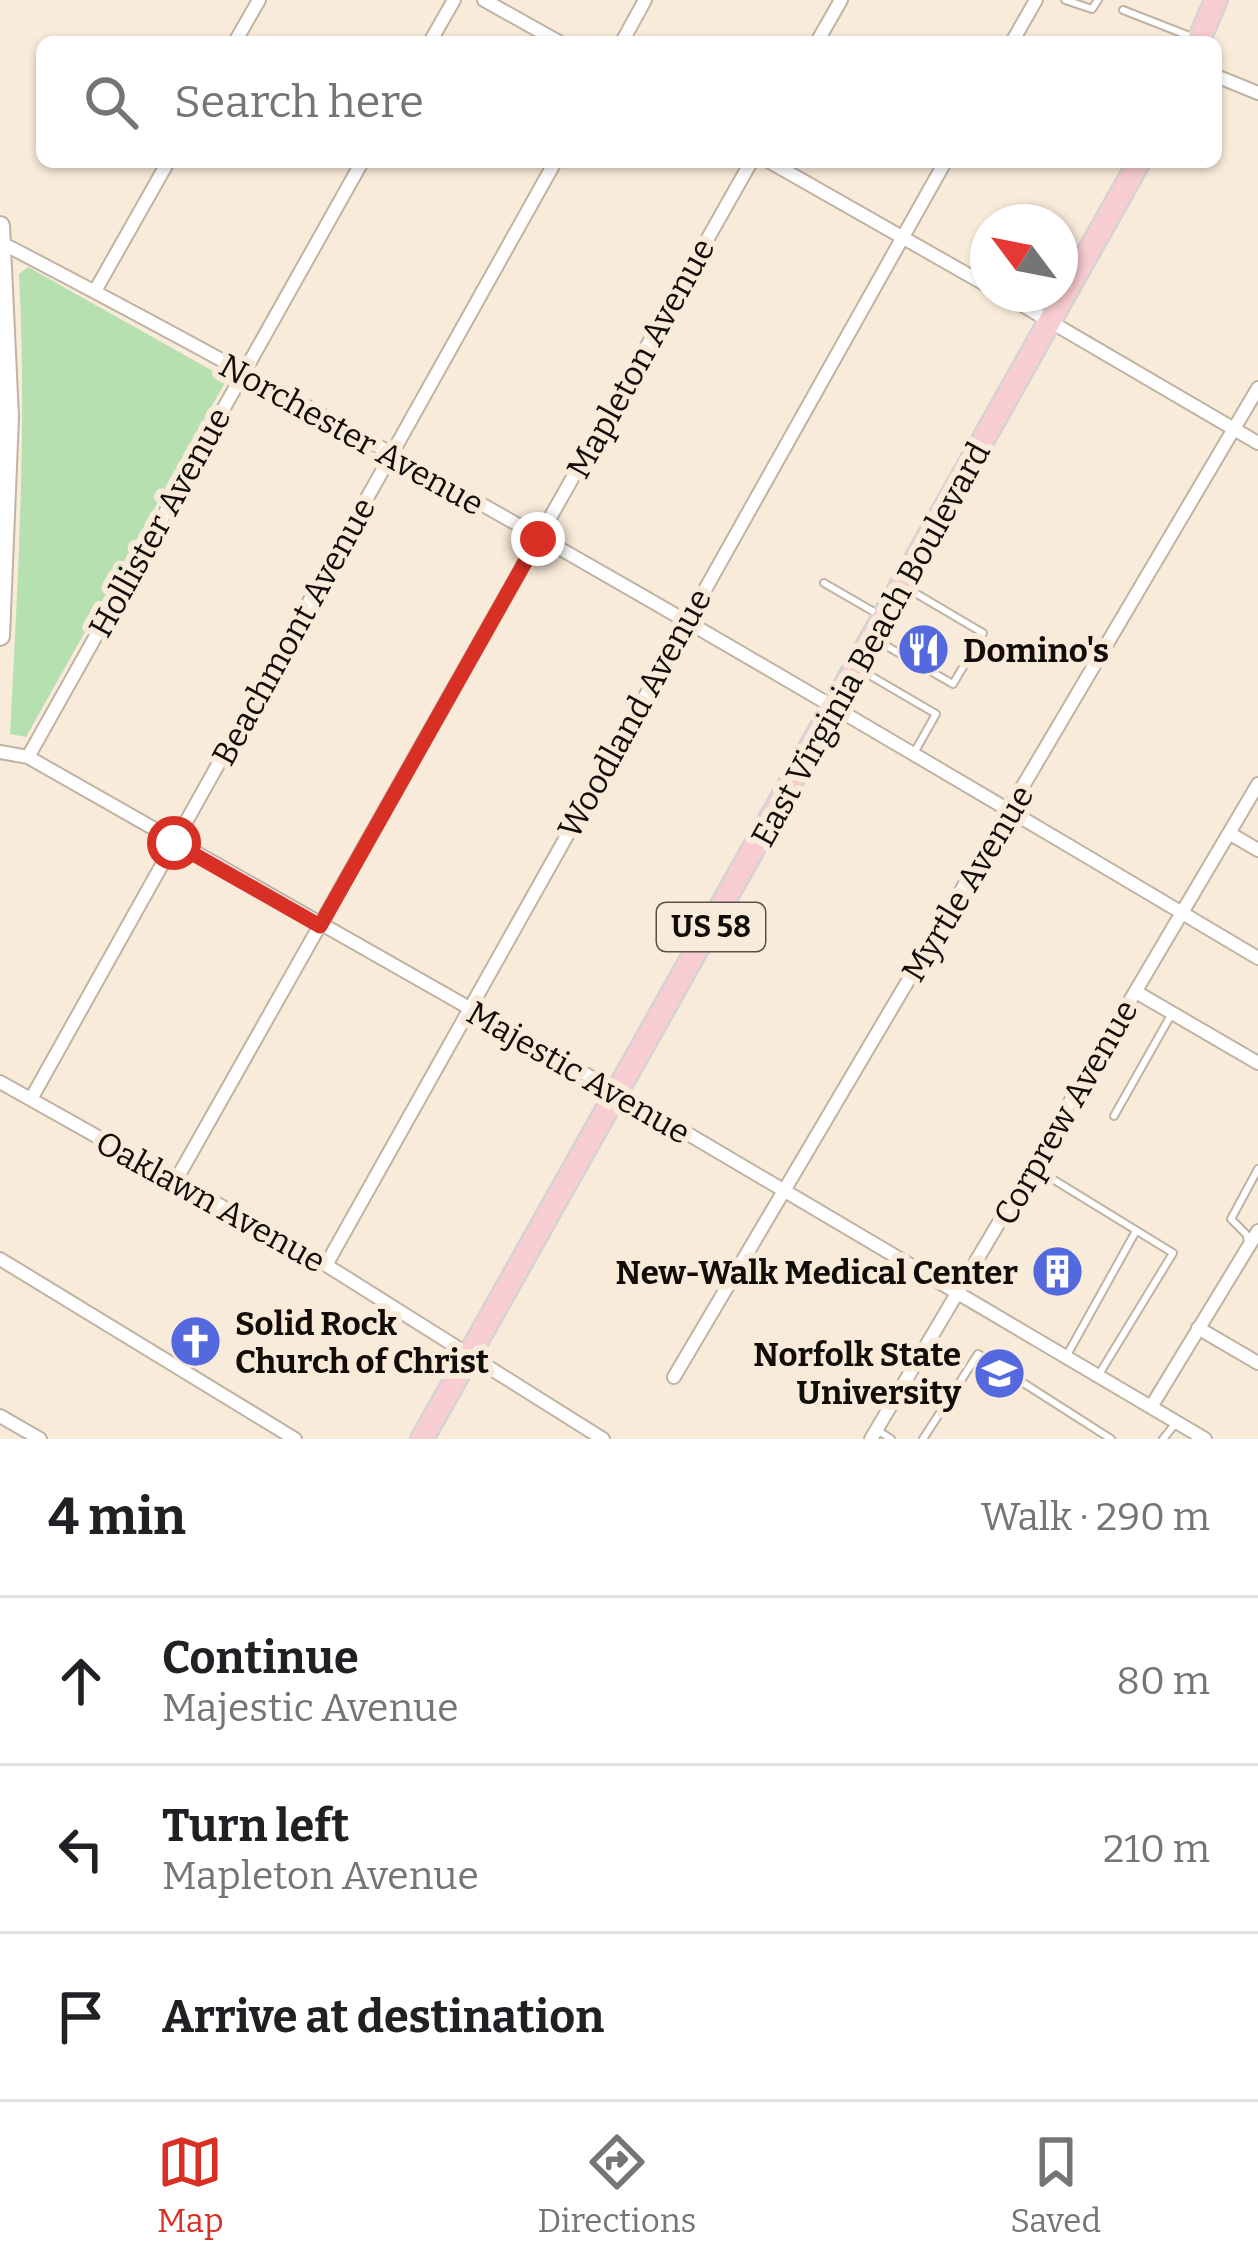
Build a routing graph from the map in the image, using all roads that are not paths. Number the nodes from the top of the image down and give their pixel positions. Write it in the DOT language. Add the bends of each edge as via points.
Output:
graph roads {
  1 [pos="259,0"];
  2 [pos="454,0"];
  3 [pos="484,0"];
  4 [pos="645,0"];
  5 [pos="841,0"];
  6 [pos="1016,0"];
  7 [pos="1065,0"];
  8 [pos="1097,0"];
  9 [pos="1216,0"];
  10 [pos="1034,3"];
  11 [pos="1123,10"];
  12 [pos="239,36"];
  13 [pos="433,36"];
  14 [pos="549,36"];
  15 [pos="625,36"];
  16 [pos="821,36"];
  17 [pos="1015,36"];
  18 [pos="1186,36"];
  19 [pos="1200,36"];
  20 [pos="1222,78"];
  21 [pos="1258,93"];
  22 [pos="165,168"];
  23 [pos="359,168"];
  24 [pos="551,168"];
  25 [pos="748,168"];
  26 [pos="781,168"];
  27 [pos="941,168"];
  28 [pos="1136,168"];
  29 [pos="1,237"];
  30 [pos="902,237"];
  31 [pos="970,276"];
  32 [pos="95,291"];
  33 [pos="1034,312"];
  34 [pos="1050,321"];
  35 [pos="244,372"];
  36 [pos="1258,388"];
  37 [pos="1234,429"];
  38 [pos="1258,443"];
  39 [pos="391,456"];
  40 [pos="538,539"];
  41 [pos="824,583"];
  42 [pos="902,586"];
  43 [pos="884,617"];
  44 [pos="685,621"];
  45 [pos="0,636"];
  46 [pos="873,638"];
  47 [pos="856,668"];
  48 [pos="835,706"];
  49 [pos="0,752"];
  50 [pos="914,753"];
  51 [pos="28,757"];
  52 [pos="1258,784"];
  53 [pos="1010,810"];
  54 [pos="1229,833"];
  55 [pos="174,843"];
  56 [pos="1258,850"];
  57 [pos="1184,913"];
  58 [pos="320,926"];
  59 [pos="1258,958"];
  60 [pos="1136,992"];
  61 [pos="468,1009"];
  62 [pos="1172,1013"];
  63 [pos="1258,1063"];
  64 [pos="0,1082"];
  65 [pos="617,1093"];
  66 [pos="31,1099"];
  67 [pos="1114,1116"];
  68 [pos="1033,1167"];
  69 [pos="1258,1169"];
  70 [pos="176,1180"];
  71 [pos="784,1191"];
  72 [pos="1136,1231"];
  73 [pos="1258,1232"];
  74 [pos="1253,1252"];
  75 [pos="0,1259"];
  76 [pos="326,1264"];
  77 [pos="958,1294"];
  78 [pos="1198,1328"];
  79 [pos="471,1353"];
  80 [pos="1065,1358"];
  81 [pos="1258,1363"];
  82 [pos="1098,1376"];
  83 [pos="674,1377"];
  84 [pos="1151,1407"];
  85 [pos="0,1416"];
  86 [pos="1176,1422"];
  87 [pos="874,1434"];
  88 [pos="1200,1438"];
  89 [pos="40,1439"];
  90 [pos="295,1439"];
  91 [pos="422,1439"];
  92 [pos="603,1439"];
  93 [pos="891,1439"];
  94 [pos="923,1439"];
  95 [pos="1111,1439"];
  96 [pos="1163,1439"];
  1 -- 12 [label="street"];
  2 -- 13 [label="street"];
  3 -- 14 [label="street"];
  4 -- 15 [label="street"];
  5 -- 16 [label="street"];
  6 -- 10 [label="street"];
  7 -- 8 [label="lane" via="1093,9"];
  9 -- 19 [label="main road"];
  10 -- 17 [label="street"];
  11 -- 18 [label="lane"];
  20 -- 21 [label="street"];
  22 -- 32 [label="street"];
  23 -- 35 [label="street, Hollister Avenue"];
  24 -- 39 [label="street, Beachmont Avenue"];
  25 -- 40 [label="street, Mapleton Avenue"];
  26 -- 30 [label="street"];
  27 -- 30 [label="street, Woodland Avenue"];
  28 -- 34 [label="main road, East Virginia Beach Boulevard / US 58"];
  29 -- 32 [label="street, Norchester Avenue"];
  29 -- 45 [label="main road" via="9,417"];
  30 -- 31 [label="street"];
  30 -- 44 [label="street, Woodland Avenue"];
  32 -- 35 [label="street, Norchester Avenue"];
  33 -- 34 [label="street"];
  34 -- 37 [label="street"];
  34 -- 42 [label="main road, East Virginia Beach Boulevard / US 58"];
  35 -- 39 [label="street, Norchester Avenue"];
  35 -- 51 [label="street, Hollister Avenue"];
  36 -- 37 [label="street, Myrtle Avenue"];
  37 -- 38 [label="street"];
  37 -- 53 [label="street, Myrtle Avenue"];
  39 -- 40 [label="street, Norchester Avenue"];
  39 -- 55 [label="street, Beachmont Avenue"];
  40 -- 44 [label="street, Norchester Avenue"];
  40 -- 58 [label="street, Mapleton Avenue"];
  41 -- 43 [label="lane"];
  42 -- 43 [label="main road, East Virginia Beach Boulevard / US 58"];
  42 -- 46 [label="lane" via="983,633 953,684"];
  43 -- 46 [label="main road, East Virginia Beach Boulevard / US 58"];
  44 -- 48 [label="street, Norchester Avenue"];
  44 -- 61 [label="street, Woodland Avenue"];
  46 -- 47 [label="main road, East Virginia Beach Boulevard / US 58"];
  47 -- 48 [label="main road, East Virginia Beach Boulevard / US 58"];
  47 -- 50 [label="lane" via="936,714"];
  48 -- 50 [label="street, Norchester Avenue"];
  48 -- 65 [label="main road, East Virginia Beach Boulevard / US 58"];
  49 -- 51 [label="street, Majestic Avenue"];
  50 -- 53 [label="street, Norchester Avenue"];
  51 -- 55 [label="street, Majestic Avenue"];
  52 -- 54 [label="street, Corprew Avenue"];
  53 -- 57 [label="street, Norchester Avenue"];
  53 -- 71 [label="street, Myrtle Avenue"];
  54 -- 56 [label="street"];
  54 -- 57 [label="street, Corprew Avenue"];
  55 -- 58 [label="street, Majestic Avenue"];
  55 -- 66 [label="street, Beachmont Avenue"];
  57 -- 59 [label="street, Norchester Avenue"];
  57 -- 60 [label="street, Corprew Avenue"];
  58 -- 61 [label="street, Majestic Avenue"];
  58 -- 70 [label="street, Mapleton Avenue"];
  60 -- 62 [label="street"];
  60 -- 68 [label="street, Corprew Avenue"];
  61 -- 65 [label="street, Majestic Avenue"];
  61 -- 76 [label="street, Woodland Avenue"];
  62 -- 63 [label="street"];
  62 -- 67 [label="lane"];
  64 -- 66 [label="street, Oaklawn Avenue"];
  65 -- 71 [label="street, Majestic Avenue"];
  65 -- 79 [label="main road, East Virginia Beach Boulevard / US 58"];
  66 -- 70 [label="street, Oaklawn Avenue"];
  68 -- 72 [label="lane"];
  68 -- 77 [label="street, Corprew Avenue"];
  69 -- 74 [label="lane" via="1231,1219"];
  70 -- 76 [label="street, Oaklawn Avenue"];
  71 -- 77 [label="street, Majestic Avenue"];
  71 -- 83 [label="street, Myrtle Avenue"];
  72 -- 80 [label="lane"];
  72 -- 82 [label="lane" via="1173,1253"];
  73 -- 74 [label="street"];
  74 -- 78 [label="street"];
  75 -- 90 [label="street"];
  76 -- 79 [label="street, Oaklawn Avenue"];
  77 -- 80 [label="street, Majestic Avenue"];
  77 -- 87 [label="street, Corprew Avenue"];
  78 -- 81 [label="street"];
  78 -- 84 [label="street"];
  79 -- 91 [label="main road, East Virginia Beach Boulevard / US 58"];
  79 -- 92 [label="street, Oaklawn Avenue"];
  80 -- 82 [label="street, Majestic Avenue"];
  82 -- 84 [label="street, Majestic Avenue"];
  84 -- 86 [label="street, Majestic Avenue"];
  85 -- 89 [label="street"];
  86 -- 88 [label="street, Majestic Avenue"];
  86 -- 96 [label="lane"];
  87 -- 93 [label="lane"];
  94 -- 95 [label="lane" via="978,1354"];
}
